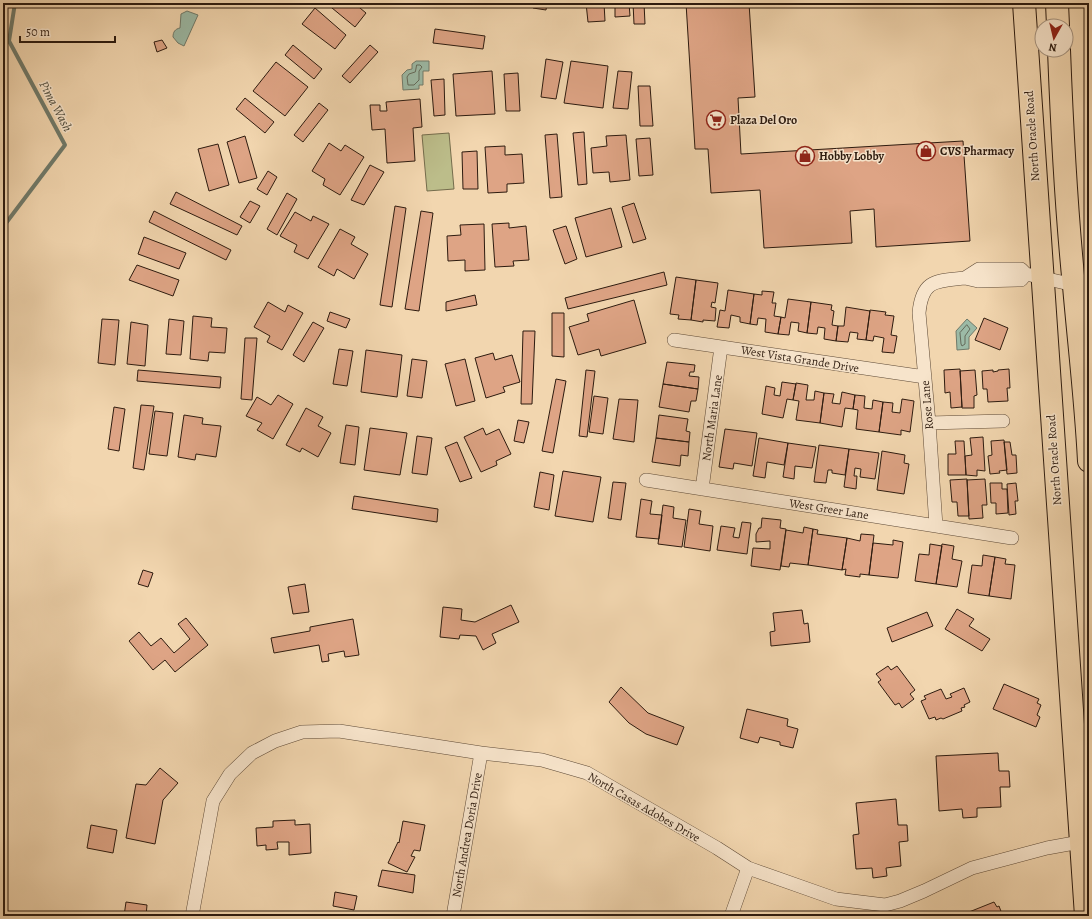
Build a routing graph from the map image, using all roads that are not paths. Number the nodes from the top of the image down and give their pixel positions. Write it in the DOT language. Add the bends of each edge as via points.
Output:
graph roads {
  1 [pos="1024,3"];
  2 [pos="1057,3"];
  3 [pos="1058,18"];
  4 [pos="1059,58"];
  5 [pos="1034,276"];
  6 [pos="1074,285"];
  7 [pos="674,340"];
  8 [pos="721,347"];
  9 [pos="925,377"];
  10 [pos="1003,422"];
  11 [pos="929,423"];
  12 [pos="1089,461"];
  13 [pos="646,480"];
  14 [pos="702,489"];
  15 [pos="936,526"];
  16 [pos="1012,538"];
  17 [pos="1081,740"];
  18 [pos="481,753"];
  19 [pos="1085,842"];
  20 [pos="748,868"];
  21 [pos="192,916"];
  22 [pos="453,916"];
  23 [pos="730,916"];
  24 [pos="1086,916"];
  1 -- 5 [label="highway, North Oracle Road"];
  2 -- 3 [label="highway"];
  4 -- 6 [label="highway"];
  5 -- 6 [label="street"];
  5 -- 9 [label="street, Rose Lane" via="1021,269 979,269 965,278 939,280 928,287 922,293 918,313"];
  5 -- 17 [label="highway, North Oracle Road"];
  6 -- 12 [label="highway"];
  7 -- 8 [label="street, West Vista Grande Drive"];
  8 -- 9 [label="street, West Vista Grande Drive"];
  8 -- 14 [label="street, North Maria Lane"];
  9 -- 11 [label="street, Rose Lane"];
  10 -- 11 [label="street"];
  11 -- 15 [label="street, Rose Lane"];
  13 -- 14 [label="street, West Greer Lane"];
  14 -- 15 [label="street, West Greer Lane"];
  15 -- 16 [label="street, West Greer Lane"];
  17 -- 19 [label="highway, North Oracle Road"];
  18 -- 20 [label="street, North Casas Adobes Drive" via="542,760 587,773"];
  18 -- 21 [label="street, North Casas Adobes Drive" via="338,730 302,732 274,741 252,753 230,774 213,801"];
  18 -- 22 [label="street, North Andrea Doria Drive"];
  19 -- 20 [label="street, North Casas Adobes Drive" via="1047,848 972,868 924,891 885,905 836,899"];
  19 -- 24 [label="highway, North Oracle Road"];
  20 -- 23 [label="street"];
}
